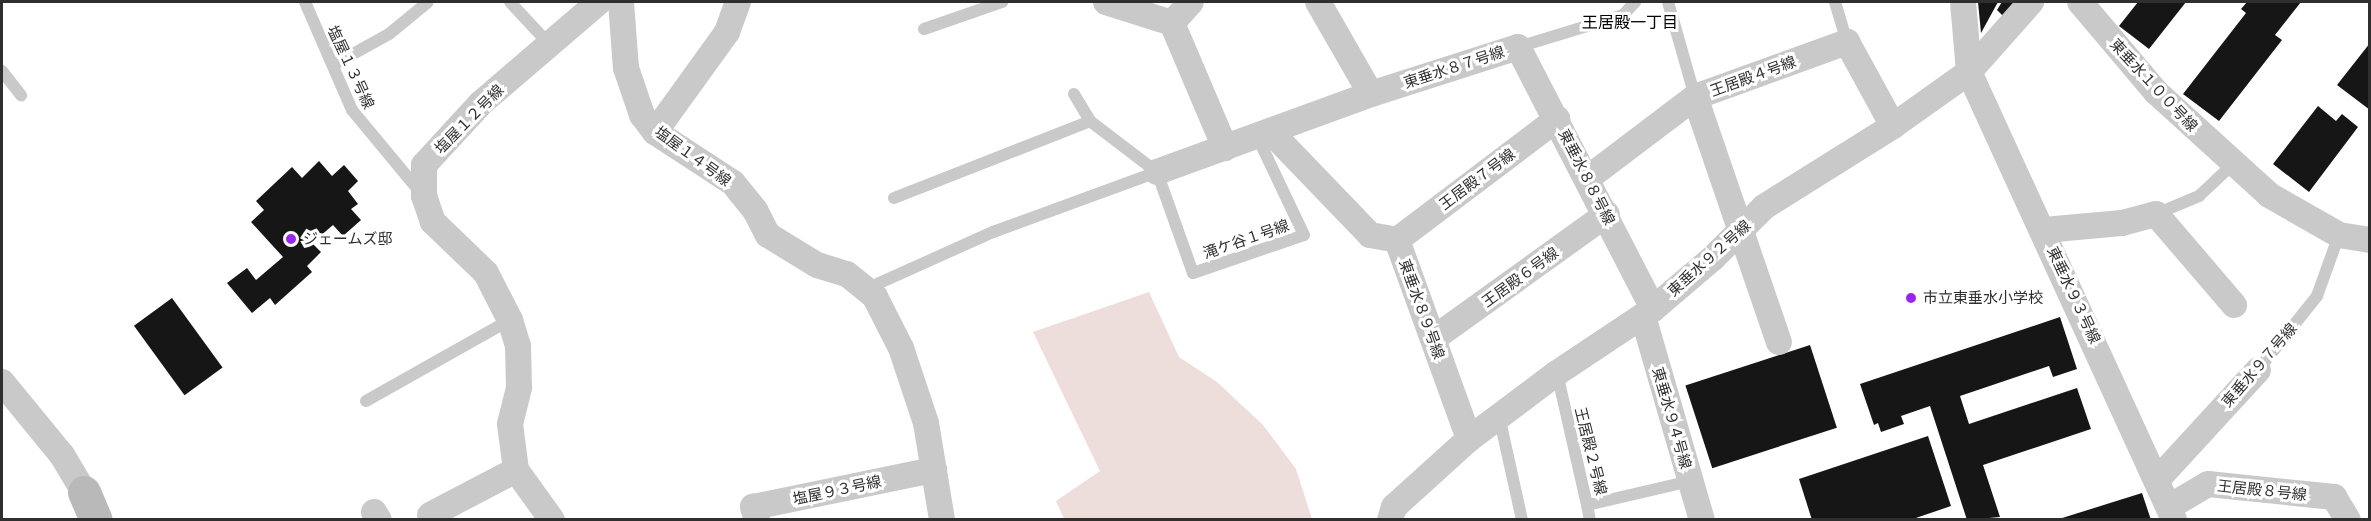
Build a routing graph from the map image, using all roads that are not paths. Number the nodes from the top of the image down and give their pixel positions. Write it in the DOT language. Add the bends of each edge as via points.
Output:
graph roads {
  1 [pos="305,2"];
  2 [pos="428,2"];
  3 [pos="510,2"];
  4 [pos="599,2"];
  5 [pos="621,2"];
  6 [pos="738,2"];
  7 [pos="1002,2"];
  8 [pos="1106,2"];
  9 [pos="1191,2"];
  10 [pos="1318,2"];
  11 [pos="1635,2"];
  12 [pos="1668,2"];
  13 [pos="1835,2"];
  14 [pos="1963,2"];
  15 [pos="2031,2"];
  16 [pos="2080,2"];
  17 [pos="1172,23"];
  18 [pos="924,29"];
  19 [pos="1847,42"];
  20 [pos="549,44"];
  21 [pos="1518,47"];
  22 [pos="333,65"];
  23 [pos="2,71"];
  24 [pos="1969,72"];
  25 [pos="1074,94"];
  26 [pos="1371,94"];
  27 [pos="21,95"];
  28 [pos="1695,97"];
  29 [pos="1557,119"];
  30 [pos="1090,121"];
  31 [pos="1893,126"];
  32 [pos="655,132"];
  33 [pos="1263,133"];
  34 [pos="1225,148"];
  35 [pos="2232,165"];
  36 [pos="1157,172"];
  37 [pos="1588,178"];
  38 [pos="424,196"];
  39 [pos="894,198"];
  40 [pos="1607,214"];
  41 [pos="2156,214"];
  42 [pos="2044,230"];
  43 [pos="1741,231"];
  44 [pos="2339,235"];
  45 [pos="1398,240"];
  46 [pos="2370,240"];
  47 [pos="865,289"];
  48 [pos="2234,305"];
  49 [pos="1648,312"];
  50 [pos="510,320"];
  51 [pos="1433,339"];
  52 [pos="1779,342"];
  53 [pos="2258,370"];
  54 [pos="1557,373"];
  55 [pos="2,382"];
  56 [pos="366,400"];
  57 [pos="1498,415"];
  58 [pos="1469,439"];
  59 [pos="934,470"];
  60 [pos="516,471"];
  61 [pos="2157,480"];
  62 [pos="1690,481"];
  63 [pos="1587,505"];
  64 [pos="90,506"];
  65 [pos="2171,513"];
  66 [pos="430,515"];
  67 [pos="552,519"];
  68 [pos="757,519"];
  69 [pos="942,519"];
  70 [pos="1390,519"];
  71 [pos="1522,519"];
  72 [pos="1590,519"];
  73 [pos="1702,519"];
  74 [pos="2349,519"];
  1 -- 22 [label="lane, 塩屋１３号線"];
  2 -- 22 [label="lane" via="389,34"];
  3 -- 20 [label="lane"];
  4 -- 20 [label="street, 塩屋１２号線"];
  5 -- 32 [label="street, 塩屋１４号線" via="626,68 642,115"];
  6 -- 32 [label="street" via="727,32"];
  7 -- 18 [label="lane"];
  8 -- 17 [label="street"];
  9 -- 17 [label="street"];
  10 -- 26 [label="street"];
  11 -- 21 [label="lane, 東垂水８７号線" via="1623,15"];
  12 -- 28 [label="lane"];
  13 -- 19 [label="lane"];
  14 -- 24 [label="street"];
  15 -- 24 [label="street, 東垂水９２号線"];
  16 -- 35 [label="street, 東垂水１００号線" via="2156,92"];
  17 -- 34 [label="street"];
  19 -- 28 [label="street, 王居殿４号線"];
  19 -- 31 [label="street"];
  20 -- 38 [label="street, 塩屋１２号線" via="480,103 424,165"];
  21 -- 26 [label="street, 東垂水８７号線"];
  21 -- 29 [label="street, 東垂水８８号線"];
  22 -- 38 [label="lane, 塩屋１３号線" via="365,129"];
  23 -- 27 [label="lane"];
  24 -- 31 [label="street, 東垂水９２号線"];
  24 -- 42 [label="street, 東垂水９３号線"];
  25 -- 30 [label="lane"];
  26 -- 33 [label="street, 東垂水８７号線"];
  28 -- 37 [label="street, 王居殿４号線"];
  28 -- 43 [label="street"];
  29 -- 37 [label="street, 東垂水８８号線"];
  29 -- 45 [label="street, 王居殿７号線"];
  30 -- 36 [label="lane"];
  30 -- 39 [label="lane"];
  31 -- 43 [label="street, 東垂水９２号線" via="1764,207"];
  32 -- 47 [label="street, 塩屋１４号線" via="733,183 755,210 768,235 817,265 847,274"];
  33 -- 34 [label="street, 東垂水８７号線"];
  33 -- 36 [label="lane, 滝ケ谷１号線" via="1304,236 1193,273"];
  33 -- 45 [label="street, 東垂水８９号線" via="1370,235"];
  34 -- 36 [label="street, 東垂水８７号線"];
  35 -- 41 [label="lane" via="2199,196"];
  35 -- 44 [label="street, 東垂水１００号線" via="2269,195"];
  36 -- 47 [label="lane" via="993,232"];
  37 -- 40 [label="street, 東垂水８８号線"];
  38 -- 50 [label="street, 塩屋１２号線" via="433,222 486,273"];
  40 -- 49 [label="street, 東垂水８８号線"];
  40 -- 51 [label="street, 王居殿６号線"];
  41 -- 42 [label="street" via="2122,223"];
  41 -- 48 [label="street"];
  42 -- 61 [label="street, 東垂水９３号線"];
  43 -- 49 [label="street, 東垂水９２号線"];
  43 -- 52 [label="street"];
  44 -- 46 [label="street"];
  44 -- 53 [label="lane, 東垂水９７号線" via="2317,296"];
  45 -- 51 [label="street, 東垂水８９号線"];
  47 -- 59 [label="street, 塩屋１４号線" via="879,304 901,348 926,423"];
  49 -- 54 [label="street, 東垂水９２号線"];
  49 -- 62 [label="street, 東垂水９４号線"];
  50 -- 56 [label="lane"];
  50 -- 60 [label="street, 塩屋１２号線" via="518,346 519,387 510,424"];
  51 -- 58 [label="street, 東垂水８９号線"];
  53 -- 61 [label="street, 東垂水９７号線"];
  54 -- 57 [label="street, 東垂水９２号線"];
  54 -- 63 [label="lane, 王居殿２号線"];
  55 -- 64 [label="street" via="62,455"];
  57 -- 58 [label="street, 東垂水９２号線"];
  57 -- 71 [label="lane"];
  58 -- 70 [label="street, 東垂水９２号線" via="1394,507"];
  59 -- 68 [label="street, 塩屋９３号線" via="753,507"];
  59 -- 69 [label="street, 塩屋１４号線"];
  60 -- 66 [label="street"];
  60 -- 67 [label="street, 塩屋１２号線"];
  61 -- 65 [label="street, 東垂水９３号線"];
  62 -- 63 [label="lane, 王居殿２号線"];
  62 -- 73 [label="street, 東垂水９４号線"];
  63 -- 72 [label="lane"];
  65 -- 74 [label="street, 王居殿８号線" via="2208,484 2334,497"];
}
